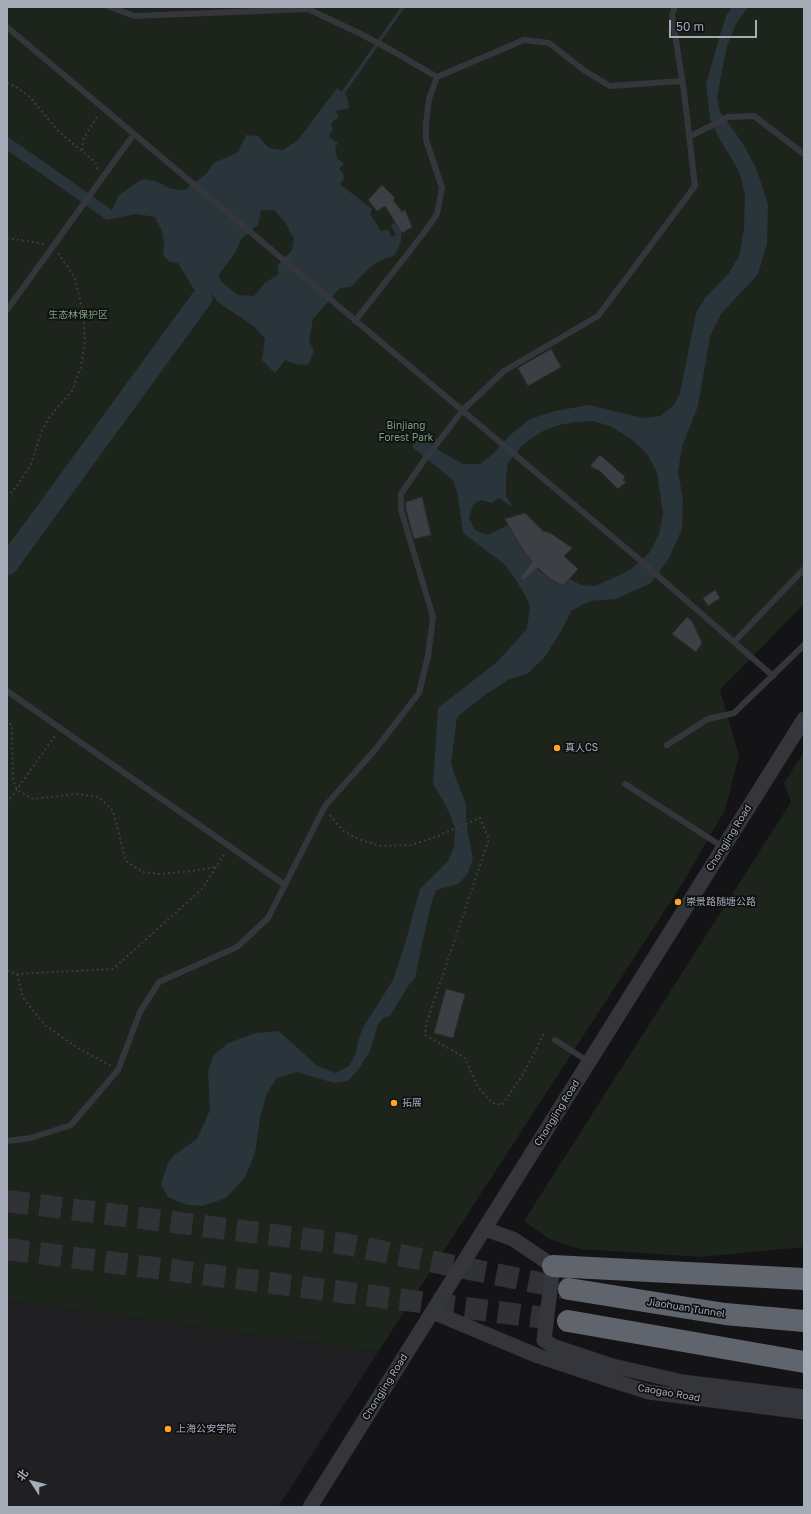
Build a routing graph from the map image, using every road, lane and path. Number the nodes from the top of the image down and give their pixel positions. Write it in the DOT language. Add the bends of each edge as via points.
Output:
graph roads {
  1 [pos="110,7"];
  2 [pos="675,7"];
  3 [pos="300,8"];
  4 [pos="7,27"];
  5 [pos="437,77"];
  6 [pos="682,81"];
  7 [pos="7,83"];
  8 [pos="103,108"];
  9 [pos="134,134"];
  10 [pos="689,137"];
  11 [pos="82,150"];
  12 [pos="804,154"];
  13 [pos="102,178"];
  14 [pos="7,238"];
  15 [pos="54,247"];
  16 [pos="7,310"];
  17 [pos="355,321"];
  18 [pos="463,410"];
  19 [pos="7,497"];
  20 [pos="804,569"];
  21 [pos="734,642"];
  22 [pos="804,645"];
  23 [pos="773,676"];
  24 [pos="7,691"];
  25 [pos="7,719"];
  26 [pos="804,719"];
  27 [pos="60,729"];
  28 [pos="667,745"];
  29 [pos="625,784"];
  30 [pos="17,790"];
  31 [pos="7,803"];
  32 [pos="324,808"];
  33 [pos="229,847"];
  34 [pos="724,848"];
  35 [pos="216,867"];
  36 [pos="285,885"];
  37 [pos="7,971"];
  38 [pos="17,974"];
  39 [pos="544,1033"];
  40 [pos="555,1040"];
  41 [pos="589,1062"];
  42 [pos="118,1070"];
  43 [pos="7,1141"];
  44 [pos="485,1228"];
  45 [pos="553,1266"];
  46 [pos="804,1279"];
  47 [pos="569,1289"];
  48 [pos="432,1312"];
  49 [pos="568,1321"];
  50 [pos="804,1321"];
  51 [pos="544,1340"];
  52 [pos="538,1356"];
  53 [pos="804,1362"];
  54 [pos="804,1397"];
  55 [pos="804,1412"];
  56 [pos="310,1507"];
  1 -- 3 [label="lane" via="134,16"];
  2 -- 6 [label="lane" via="672,14"];
  3 -- 5 [label="lane" via="308,9 361,34"];
  4 -- 8 [label="lane"];
  5 -- 6 [label="lane" via="524,40 549,43 585,71 610,86"];
  5 -- 17 [label="lane" via="429,99 426,140 442,188 437,214"];
  6 -- 10 [label="lane"];
  7 -- 11 [label="path" via="30,97 59,132"];
  8 -- 9 [label="lane"];
  8 -- 11 [label="path" via="84,138"];
  9 -- 13 [label="lane"];
  9 -- 17 [label="lane"];
  10 -- 12 [label="lane" via="728,117 754,116"];
  10 -- 18 [label="lane" via="695,186 598,316 504,372"];
  11 -- 13 [label="path" via="95,162"];
  13 -- 15 [label="lane"];
  14 -- 15 [label="path"];
  15 -- 16 [label="lane"];
  15 -- 19 [label="path" via="75,278 84,313 86,338 81,367 72,391 50,416 42,430 31,464"];
  17 -- 18 [label="lane"];
  18 -- 21 [label="lane"];
  18 -- 32 [label="lane" via="401,494 401,510 433,616 428,656 419,693 374,752"];
  20 -- 21 [label="lane"];
  21 -- 23 [label="lane"];
  22 -- 23 [label="lane"];
  23 -- 28 [label="lane" via="734,714 708,719"];
  24 -- 27 [label="lane"];
  25 -- 30 [label="path" via="12,727 13,780"];
  26 -- 34 [label="street, Chongjing Road"];
  27 -- 30 [label="path"];
  27 -- 33 [label="lane"];
  29 -- 34 [label="lane"];
  30 -- 31 [label="path"];
  30 -- 35 [label="path" via="33,799 76,794 100,797 113,811 126,860 142,872 160,874"];
  32 -- 36 [label="lane"];
  32 -- 39 [label="path" via="342,830 358,839 381,846 411,845 480,818 489,839 426,1024 425,1035 464,1057 478,1087 492,1103 502,1106 524,1073"];
  33 -- 35 [label="path"];
  33 -- 36 [label="lane"];
  34 -- 41 [label="street, Chongjing Road"];
  35 -- 38 [label="path" via="202,888 113,969"];
  36 -- 42 [label="lane" via="268,918 237,947 159,982 140,1012"];
  37 -- 38 [label="path"];
  38 -- 42 [label="path" via="23,998 45,1025 76,1047"];
  40 -- 41 [label="lane"];
  41 -- 44 [label="street, Chongjing Road"];
  42 -- 43 [label="lane" via="71,1125 31,1138"];
  44 -- 45 [label="street" via="514,1239"];
  44 -- 48 [label="street, Chongjing Road"];
  45 -- 46 [label="highway"];
  45 -- 51 [label="street"];
  47 -- 50 [label="highway, Jiaohuan Tunnel" via="725,1314"];
  48 -- 52 [label="street, Caogao Road"];
  48 -- 56 [label="street, Chongjing Road"];
  49 -- 53 [label="highway"];
  51 -- 52 [label="street"];
  51 -- 54 [label="street, Caogao Road" via="553,1346 613,1366 683,1382"];
  52 -- 55 [label="street, Caogao Road" via="649,1392"];
}
